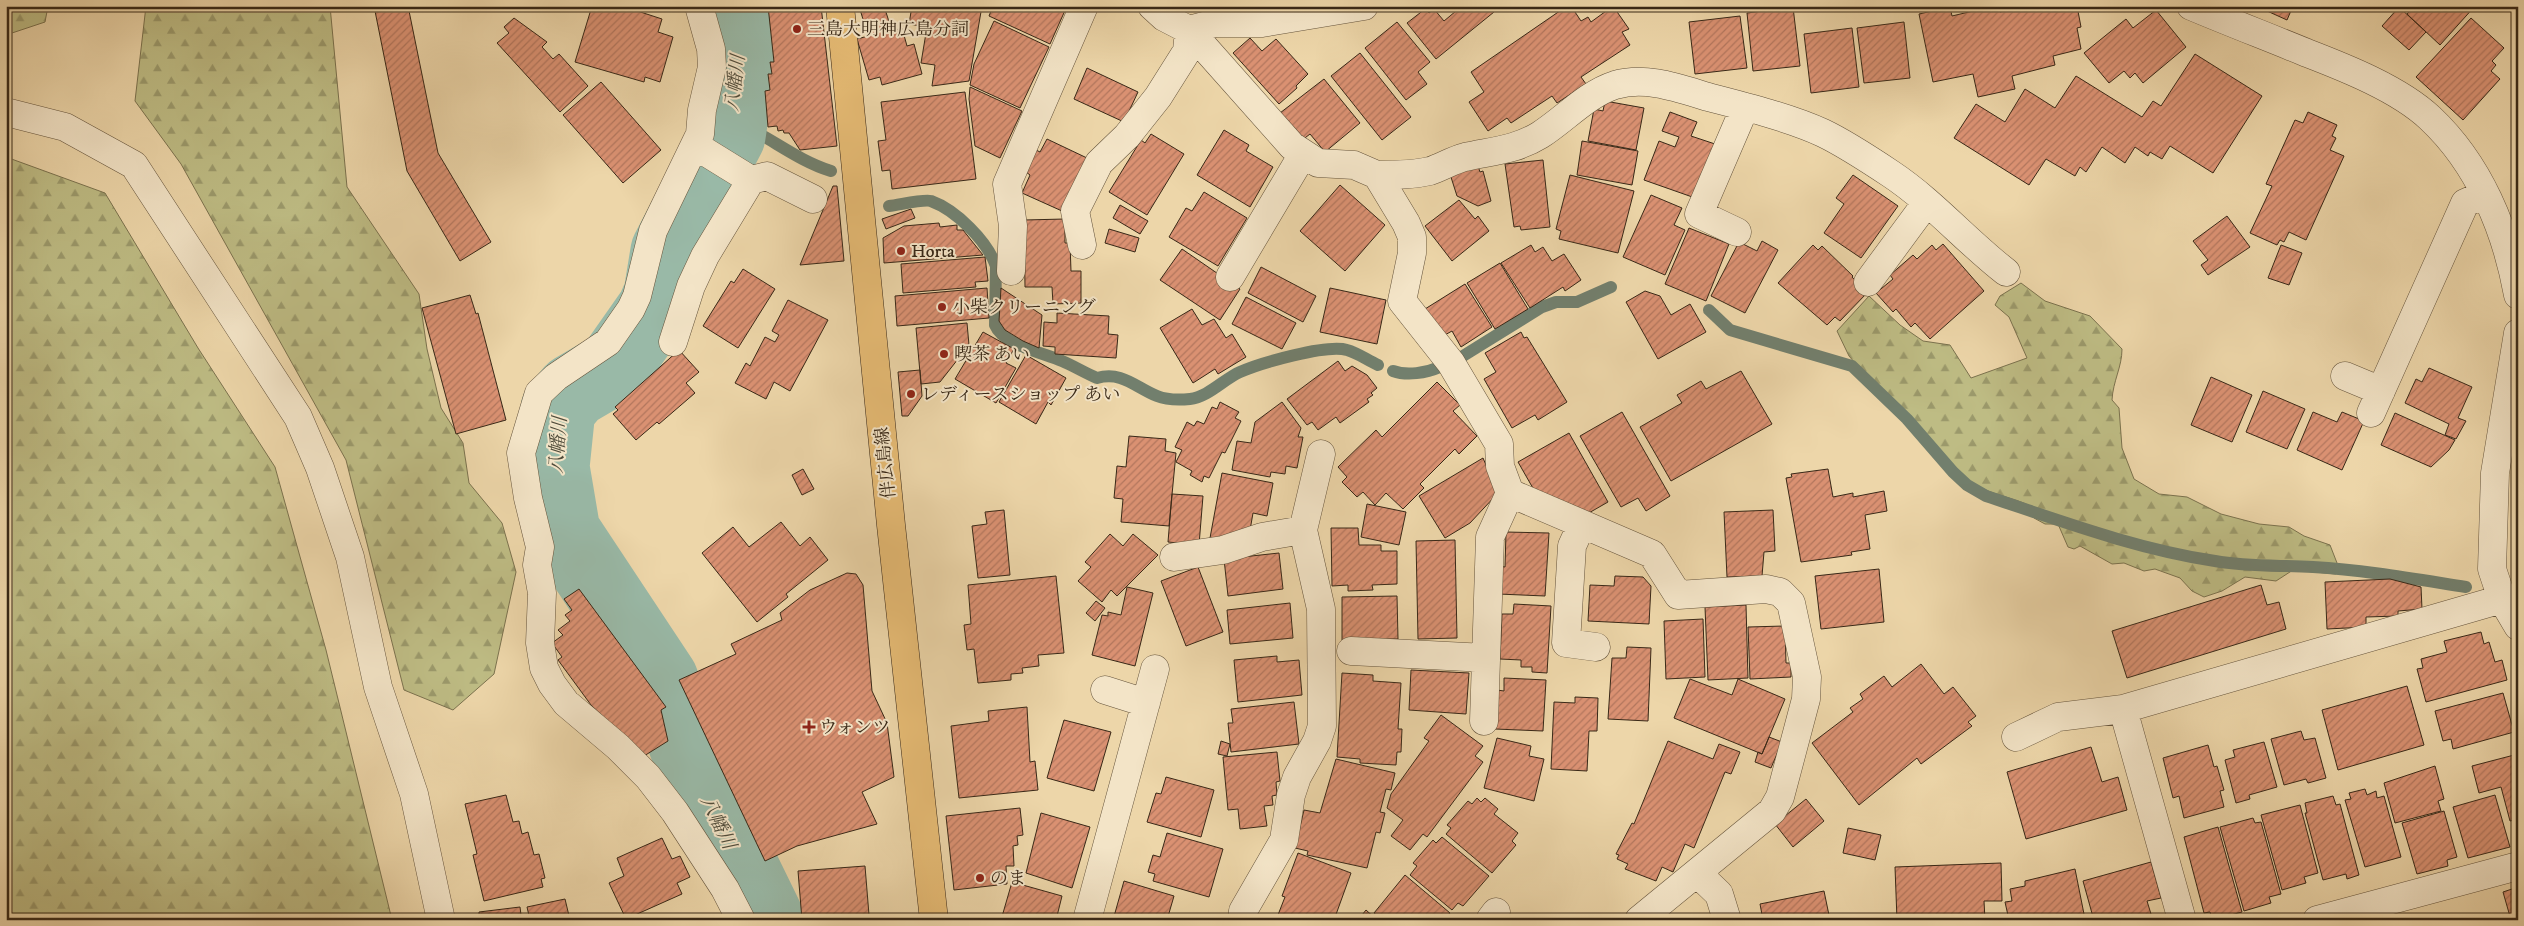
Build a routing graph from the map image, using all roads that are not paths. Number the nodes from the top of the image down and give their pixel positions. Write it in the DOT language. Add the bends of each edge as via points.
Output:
graph roads {
  1 [pos="700,6"];
  2 [pos="840,6"];
  3 [pos="1084,6"];
  4 [pos="1152,6"];
  5 [pos="1364,6"];
  6 [pos="2191,6"];
  7 [pos="1298,11"];
  8 [pos="1189,30"];
  9 [pos="1745,107"];
  10 [pos="6,112"];
  11 [pos="699,148"];
  12 [pos="1303,154"];
  13 [pos="743,174"];
  14 [pos="1377,175"];
  15 [pos="2485,194"];
  16 [pos="813,198"];
  17 [pos="1927,202"];
  18 [pos="1737,232"];
  19 [pos="1082,244"];
  20 [pos="1011,271"];
  21 [pos="2006,272"];
  22 [pos="1230,277"];
  23 [pos="1868,282"];
  24 [pos="2518,294"];
  25 [pos="2518,333"];
  26 [pos="673,342"];
  27 [pos="2345,376"];
  28 [pos="2510,435"];
  29 [pos="1321,454"];
  30 [pos="1510,493"];
  31 [pos="1582,524"];
  32 [pos="1303,530"];
  33 [pos="1174,557"];
  34 [pos="2502,600"];
  35 [pos="2518,626"];
  36 [pos="1596,647"];
  37 [pos="1351,651"];
  38 [pos="1486,658"];
  39 [pos="1155,670"];
  40 [pos="1105,690"];
  41 [pos="1146,703"];
  42 [pos="2123,709"];
  43 [pos="1484,721"];
  44 [pos="2016,737"];
  45 [pos="2518,866"];
  46 [pos="1697,873"];
  47 [pos="442,920"];
  48 [pos="741,920"];
  49 [pos="934,920"];
  50 [pos="1086,920"];
  51 [pos="1242,920"];
  52 [pos="1639,920"];
  53 [pos="1727,920"];
  54 [pos="2182,920"];
  55 [pos="2316,920"];
  1 -- 11 [label="street" via="712,50 712,67 702,110"];
  2 -- 49 [label="main road, 伴広島線"];
  3 -- 20 [label="street" via="1007,184 1013,226"];
  4 -- 8 [label="street" via="1164,17"];
  5 -- 7 [label="street"];
  6 -- 15 [label="street" via="2348,69 2390,91 2430,118 2466,162"];
  7 -- 8 [label="street" via="1262,23 1215,23"];
  8 -- 12 [label="street" via="1292,146"];
  8 -- 19 [label="street" via="1187,51 1158,98 1127,136 1099,163 1075,211"];
  9 -- 14 [label="street" via="1660,83 1638,81 1615,85 1595,94 1523,144 1499,152 1460,158 1431,170"];
  9 -- 17 [label="street" via="1822,133 1892,174"];
  9 -- 18 [label="street" via="1699,214"];
  10 -- 47 [label="street" via="65,127 134,166 298,416 320,468 350,557 378,687 414,794"];
  11 -- 13 [label="street"];
  11 -- 48 [label="street" via="653,231 631,309 608,342 556,377 539,393 521,453 540,547 540,643 544,668 566,703 648,777 675,812 725,889"];
  12 -- 14 [label="street" via="1318,163 1354,165"];
  12 -- 22 [label="street"];
  13 -- 16 [label="street" via="767,176"];
  13 -- 26 [label="street" via="691,286"];
  14 -- 30 [label="street" via="1412,237 1412,253 1402,300 1451,362 1499,444 1500,466"];
  15 -- 24 [label="street" via="2500,224"];
  15 -- 27 [label="street" via="2466,203 2376,402"];
  17 -- 21 [label="street" via="1958,233"];
  17 -- 23 [label="street"];
  25 -- 28 [label="street"];
  28 -- 34 [label="street" via="2494,473 2492,568"];
  29 -- 32 [label="street"];
  30 -- 31 [label="street"];
  30 -- 38 [label="street" via="1490,538"];
  31 -- 36 [label="street" via="1572,546 1566,643"];
  31 -- 46 [label="street" via="1652,554 1678,595 1766,589 1780,592 1791,603 1807,677 1806,698 1780,797 1772,811"];
  32 -- 33 [label="street" via="1262,537 1223,550"];
  32 -- 51 [label="street" via="1321,609 1322,726 1291,795 1284,840 1243,911"];
  34 -- 35 [label="street"];
  34 -- 42 [label="street"];
  37 -- 38 [label="street"];
  38 -- 43 [label="street"];
  39 -- 41 [label="street"];
  40 -- 41 [label="street"];
  41 -- 50 [label="street"];
  42 -- 44 [label="street" via="2058,717"];
  42 -- 54 [label="street"];
  45 -- 55 [label="street"];
  46 -- 52 [label="street"];
  46 -- 53 [label="street" via="1719,894"];
}
